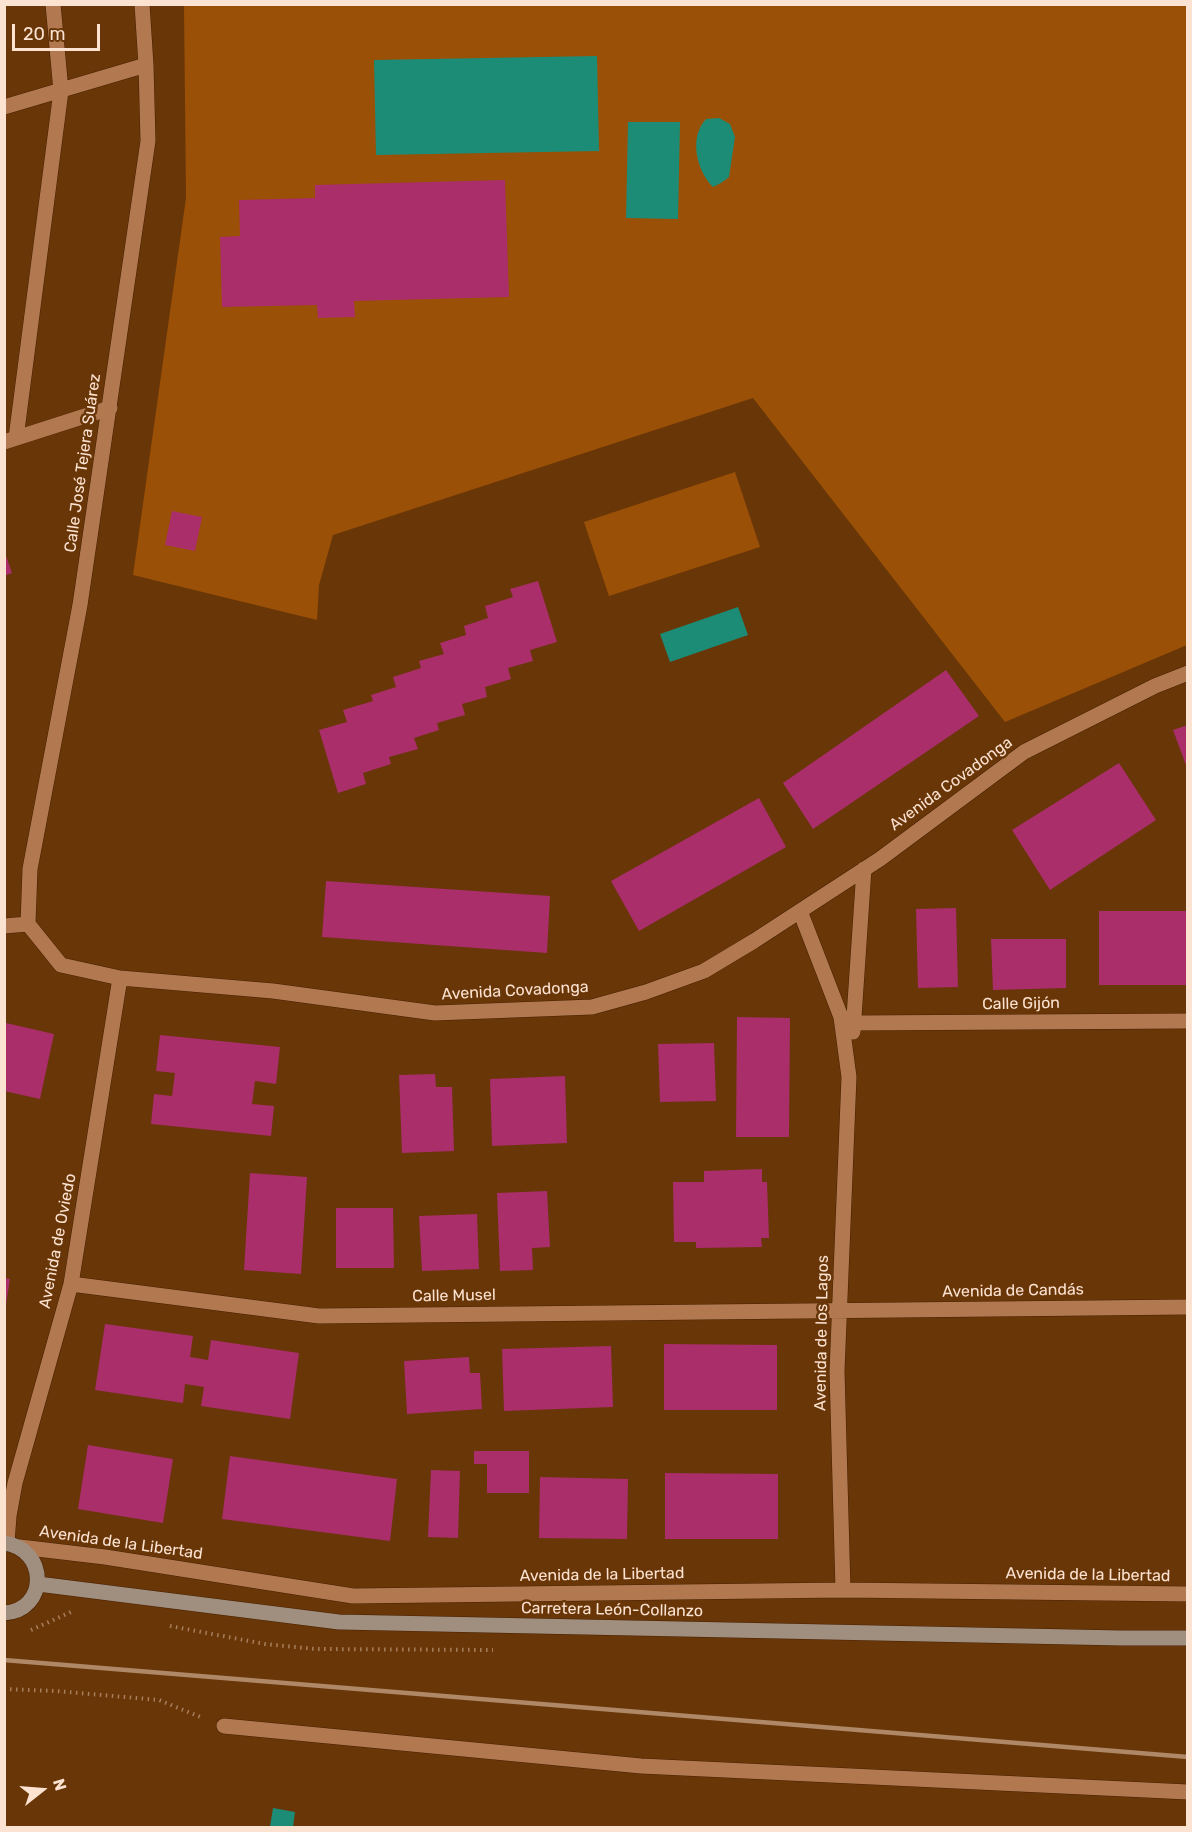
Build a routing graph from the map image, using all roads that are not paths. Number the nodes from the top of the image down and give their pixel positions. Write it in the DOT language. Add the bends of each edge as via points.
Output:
graph roads {
  1 [pos="53,4"];
  2 [pos="142,4"];
  3 [pos="146,65"];
  4 [pos="61,91"];
  5 [pos="4,108"];
  6 [pos="110,408"];
  7 [pos="10,440"];
  8 [pos="1188,673"];
  9 [pos="864,869"];
  10 [pos="800,911"];
  11 [pos="28,924"];
  12 [pos="4,926"];
  13 [pos="120,978"];
  14 [pos="1188,1021"];
  15 [pos="854,1023"];
  16 [pos="849,1077"];
  17 [pos="71,1284"];
  18 [pos="1188,1307"];
  19 [pos="839,1310"];
  20 [pos="11,1544"];
  21 [pos="38,1584"];
  22 [pos="843,1590"];
  23 [pos="1188,1594"];
  24 [pos="4,1613"];
  25 [pos="1188,1638"];
  26 [pos="224,1726"];
  27 [pos="1188,1792"];
  1 -- 4 [label="street"];
  2 -- 3 [label="street, Calle José Tejera Suárez"];
  3 -- 4 [label="street"];
  3 -- 6 [label="street, Calle José Tejera Suárez" via="148,141"];
  4 -- 5 [label="street"];
  4 -- 7 [label="street"];
  6 -- 7 [label="street"];
  6 -- 11 [label="street, Calle José Tejera Suárez" via="80,605 30,869"];
  8 -- 9 [label="street, Avenida Covadonga" via="1023,752"];
  9 -- 10 [label="street, Avenida Covadonga"];
  9 -- 15 [label="street, Avenida de los Lagos"];
  10 -- 13 [label="street, Avenida Covadonga" via="704,971 592,1007 435,1013 273,991"];
  10 -- 16 [label="street, Avenida de los Lagos" via="841,1017"];
  11 -- 12 [label="street"];
  11 -- 13 [label="street, Avenida Covadonga" via="61,965"];
  13 -- 17 [label="street, Avenida de Oviedo"];
  14 -- 15 [label="street, Calle Gijón"];
  15 -- 16 [label="street, Avenida de los Lagos"];
  16 -- 19 [label="street, Avenida de los Lagos"];
  17 -- 19 [label="street, Calle Musel" via="319,1316"];
  17 -- 20 [label="street, Avenida de Oviedo" via="15,1483 9,1516"];
  18 -- 19 [label="street, Avenida de Candás"];
  19 -- 22 [label="street, Avenida de los Lagos"];
  20 -- 21 [label="main road" via="31,1557"];
  20 -- 22 [label="street, Avenida de la Libertad" via="352,1596"];
  21 -- 24 [label="main road" via="23,1607"];
  21 -- 25 [label="main road, Carretera León-Collanzo" via="339,1622"];
  22 -- 23 [label="street, Avenida de la Libertad"];
  26 -- 27 [label="street" via="641,1766"];
}
